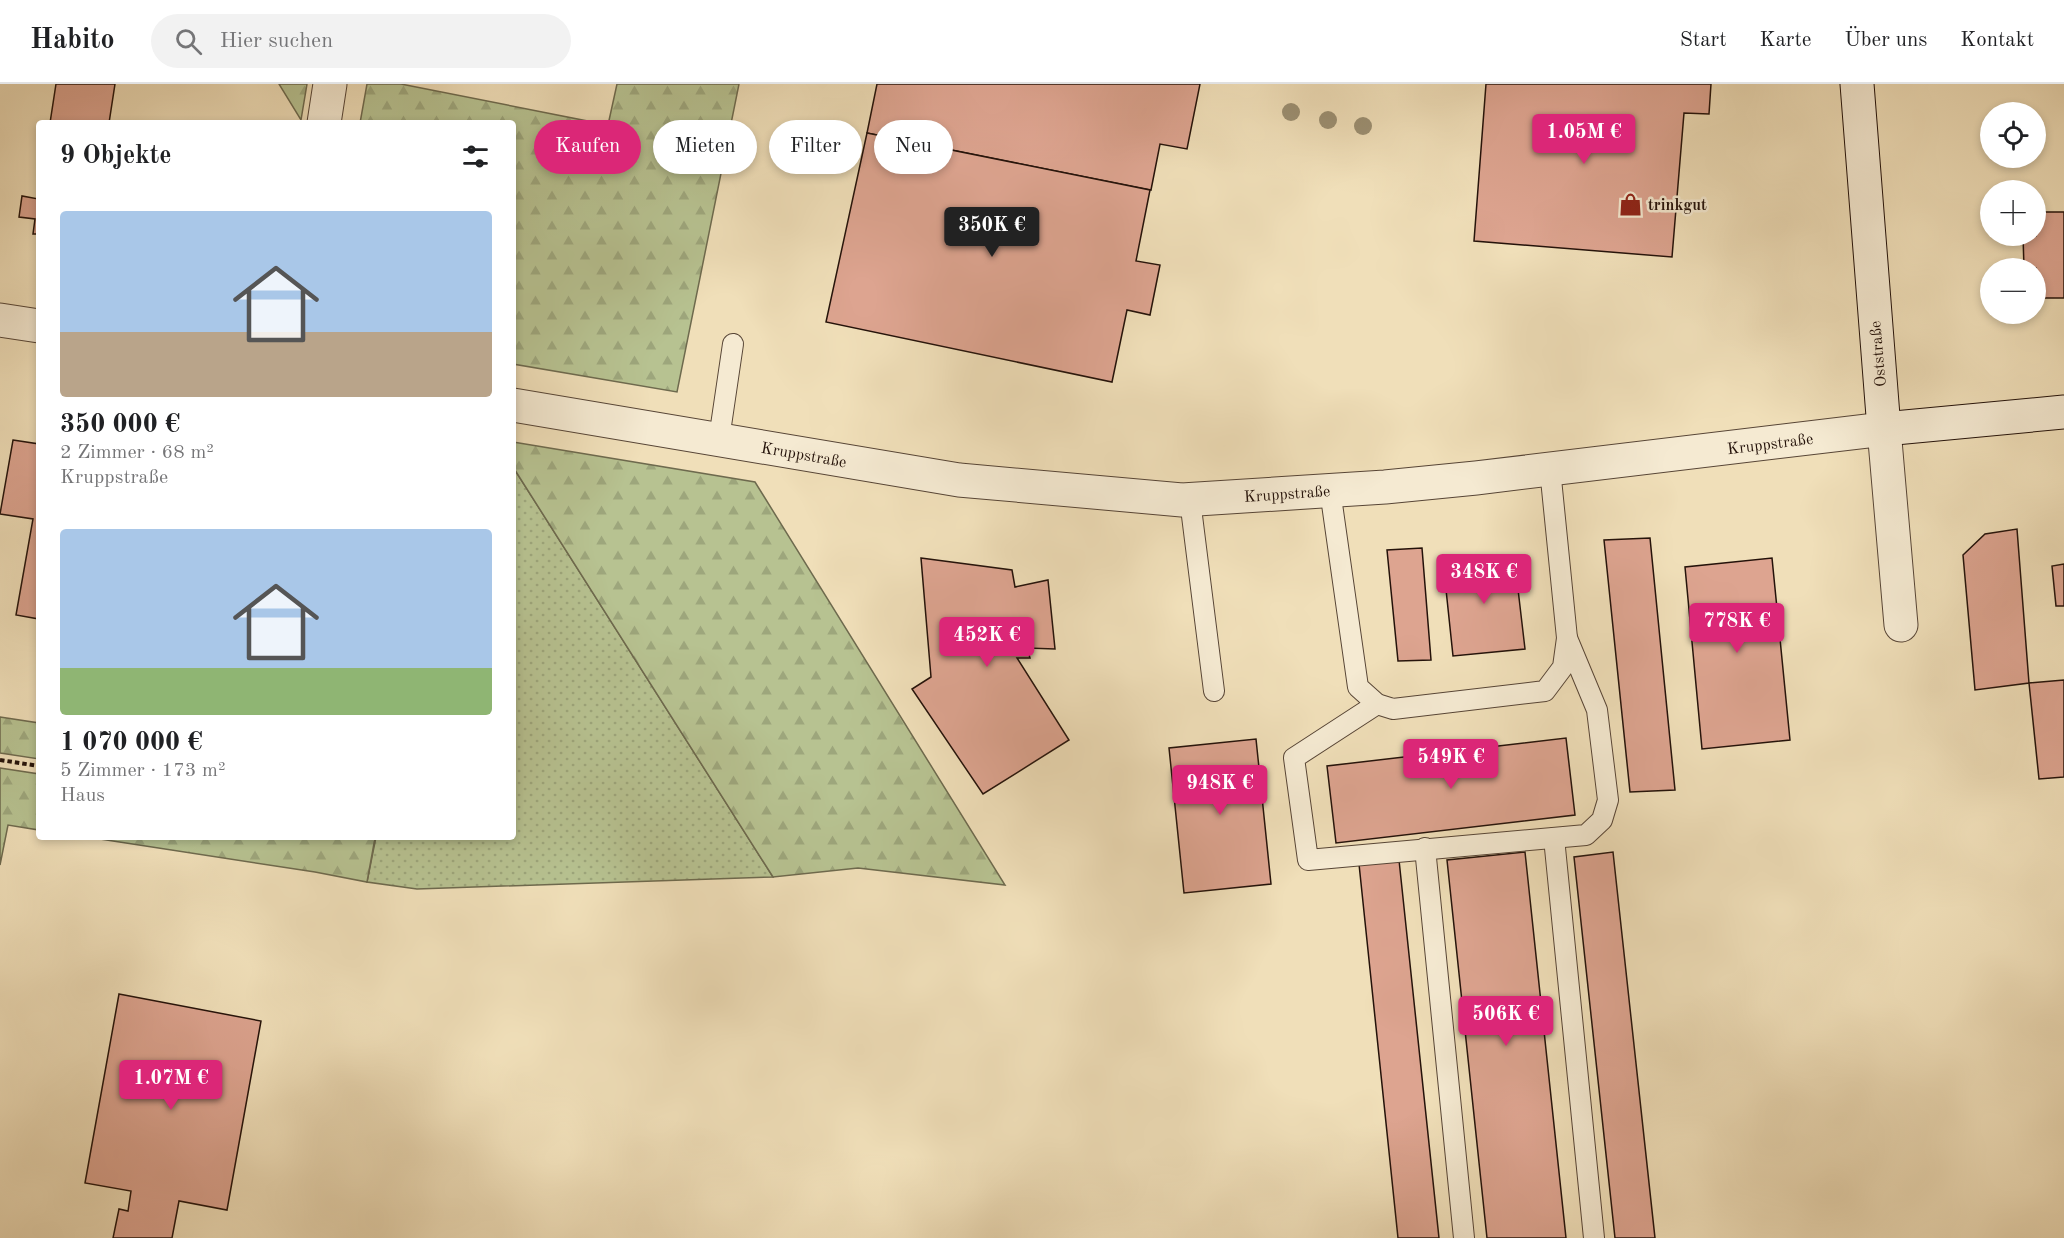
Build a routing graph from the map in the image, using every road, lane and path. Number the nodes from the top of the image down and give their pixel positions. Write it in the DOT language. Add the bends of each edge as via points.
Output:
graph roads {
  1 [pos="330,84"];
  2 [pos="1857,84"];
  3 [pos="324,120"];
  4 [pos="0,320"];
  5 [pos="36,326"];
  6 [pos="733,344"];
  7 [pos="516,405"];
  8 [pos="2064,412"];
  9 [pos="1884,429"];
  10 [pos="719,439"];
  11 [pos="1550,469"];
  12 [pos="1330,490"];
  13 [pos="1190,500"];
  14 [pos="1901,625"];
  15 [pos="1567,638"];
  16 [pos="1214,691"];
  17 [pos="1377,704"];
  18 [pos="0,760"];
  19 [pos="36,766"];
  20 [pos="1554,838"];
  21 [pos="1425,848"];
  22 [pos="1464,1238"];
  23 [pos="1594,1238"];
  1 -- 3 [label="street"];
  2 -- 9 [label="street, Oststraße"];
  4 -- 5 [label="street"];
  6 -- 10 [label="lane"];
  7 -- 10 [label="street, Kruppstraße"];
  8 -- 9 [label="street, Kruppstraße"];
  9 -- 11 [label="street, Kruppstraße"];
  9 -- 14 [label="street, Oststraße"];
  10 -- 13 [label="street, Kruppstraße" via="959,480"];
  11 -- 12 [label="street, Kruppstraße"];
  11 -- 15 [label="lane"];
  12 -- 13 [label="street, Kruppstraße"];
  12 -- 17 [label="lane" via="1358,687"];
  13 -- 16 [label="lane"];
  15 -- 17 [label="lane" via="1563,667 1545,691 1393,710"];
  15 -- 20 [label="lane" via="1597,710 1608,800 1602,820 1586,835"];
  17 -- 21 [label="lane" via="1294,758 1308,860"];
  18 -- 19 [label="path"];
  20 -- 21 [label="lane"];
  20 -- 23 [label="lane"];
  21 -- 22 [label="lane"];
}
